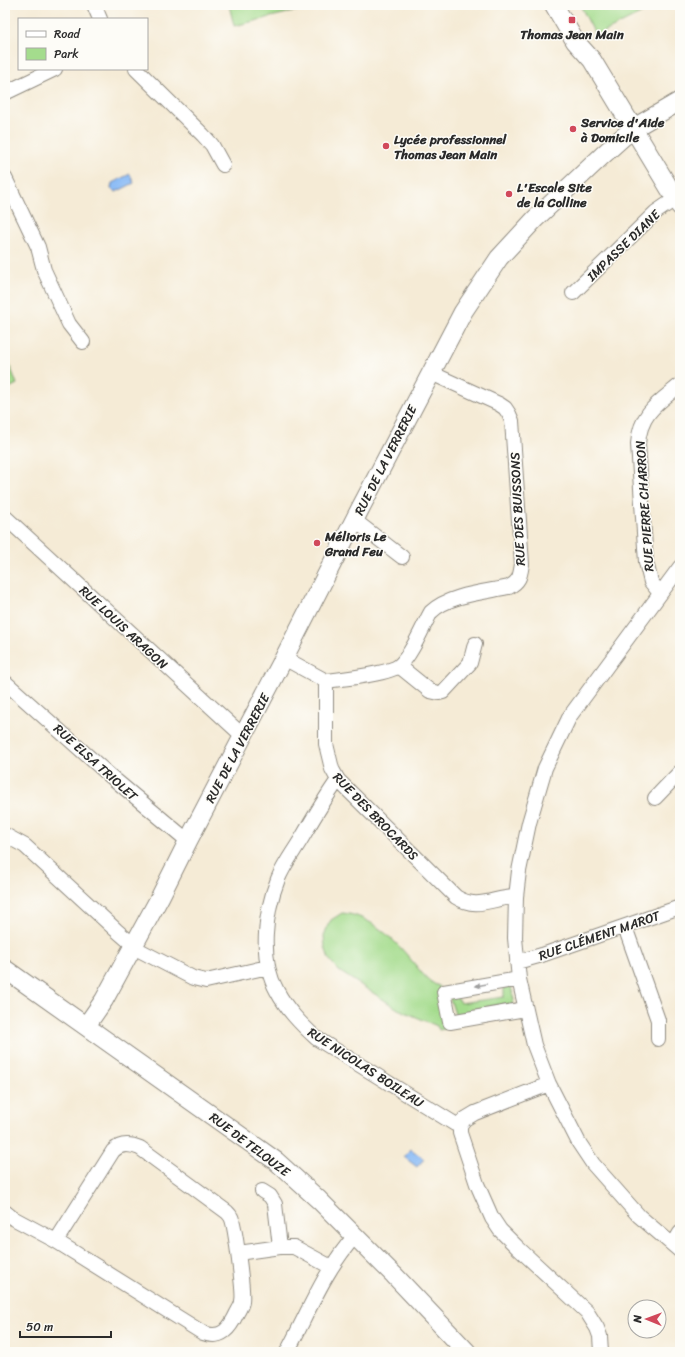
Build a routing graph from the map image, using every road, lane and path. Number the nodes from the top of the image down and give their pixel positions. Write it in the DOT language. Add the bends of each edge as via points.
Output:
graph roads {
  1 [pos="94,5"];
  2 [pos="554,5"];
  3 [pos="100,18"];
  4 [pos="53,70"];
  5 [pos="137,70"];
  6 [pos="5,93"];
  7 [pos="680,101"];
  8 [pos="633,130"];
  9 [pos="223,165"];
  10 [pos="5,178"];
  11 [pos="678,202"];
  12 [pos="573,293"];
  13 [pos="83,342"];
  14 [pos="431,373"];
  15 [pos="680,385"];
  16 [pos="5,517"];
  17 [pos="354,520"];
  18 [pos="402,557"];
  19 [pos="680,567"];
  20 [pos="660,593"];
  21 [pos="475,644"];
  22 [pos="284,658"];
  23 [pos="399,666"];
  24 [pos="5,682"];
  25 [pos="326,682"];
  26 [pos="243,736"];
  27 [pos="680,772"];
  28 [pos="338,780"];
  29 [pos="655,798"];
  30 [pos="5,835"];
  31 [pos="188,841"];
  32 [pos="516,897"];
  33 [pos="680,907"];
  34 [pos="625,927"];
  35 [pos="133,945"];
  36 [pos="517,962"];
  37 [pos="268,967"];
  38 [pos="5,969"];
  39 [pos="519,979"];
  40 [pos="525,1009"];
  41 [pos="86,1026"];
  42 [pos="658,1039"];
  43 [pos="549,1084"];
  44 [pos="460,1125"];
  45 [pos="262,1191"];
  46 [pos="5,1212"];
  47 [pos="355,1236"];
  48 [pos="56,1241"];
  49 [pos="678,1243"];
  50 [pos="280,1247"];
  51 [pos="238,1254"];
  52 [pos="331,1267"];
  53 [pos="287,1352"];
  54 [pos="467,1352"];
  55 [pos="601,1352"];
  1 -- 3 [label="street"];
  2 -- 8 [label="street" via="576,41 592,60"];
  4 -- 6 [label="street"];
  5 -- 9 [label="street" via="203,135"];
  7 -- 8 [label="street, RUE DE LA VERRERIE"];
  8 -- 11 [label="street"];
  8 -- 14 [label="street, RUE DE LA VERRERIE" via="582,174 505,250 463,312"];
  10 -- 13 [label="street" via="38,247 44,270 69,324"];
  11 -- 12 [label="street, IMPASSE DIANE" via="656,212"];
  14 -- 17 [label="street, RUE DE LA VERRERIE"];
  14 -- 23 [label="street, RUE DES BUISSONS" via="499,404 509,414 512,421 522,564 516,583 449,600 437,606"];
  15 -- 20 [label="street, RUE PIERRE CHARRON" via="652,408 638,434 646,562 651,582"];
  16 -- 26 [label="street, RUE LOUIS ARAGON"];
  17 -- 18 [label="street"];
  17 -- 22 [label="street, RUE DE LA VERRERIE"];
  19 -- 20 [label="street"];
  20 -- 32 [label="street" via="566,723 545,768 529,823"];
  21 -- 23 [label="street" via="470,663 443,692 430,691"];
  22 -- 25 [label="street"];
  22 -- 26 [label="street, RUE DE LA VERRERIE"];
  23 -- 25 [label="street" via="387,671"];
  24 -- 31 [label="street, RUE ELSA TRIOLET"];
  25 -- 28 [label="street, RUE DES BROCARDS" via="326,744 332,769"];
  26 -- 31 [label="street, RUE DE LA VERRERIE"];
  27 -- 29 [label="street"];
  28 -- 32 [label="street, RUE DES BROCARDS" via="462,901 478,904"];
  28 -- 37 [label="street, RUE NICOLAS BOILEAU" via="279,877 268,910"];
  30 -- 35 [label="street" via="25,846"];
  31 -- 35 [label="street, RUE DE LA VERRERIE"];
  32 -- 36 [label="street"];
  33 -- 34 [label="street, RUE CLÉMENT MAROT"];
  34 -- 36 [label="street, RUE CLÉMENT MAROT"];
  34 -- 42 [label="street" via="658,1020"];
  35 -- 37 [label="street" via="200,980 212,981"];
  35 -- 41 [label="street, RUE DE LA VERRERIE" via="104,1000"];
  36 -- 39 [label="street"];
  37 -- 44 [label="street, RUE NICOLAS BOILEAU" via="276,990 288,1009 316,1038"];
  38 -- 41 [label="street, RUE DE TELOUZE"];
  39 -- 40 [label="street"];
  39 -- 40 [label="street, one-way" via="444,992 450,1022"];
  40 -- 43 [label="street" via="534,1045"];
  41 -- 47 [label="street, RUE DE TELOUZE" via="276,1161"];
  43 -- 44 [label="street" via="475,1113"];
  43 -- 49 [label="street" via="579,1144 594,1164 639,1216"];
  44 -- 55 [label="street" via="460,1133 477,1184 492,1218 517,1247 587,1312 598,1328"];
  45 -- 50 [label="street" via="270,1196 275,1204"];
  46 -- 48 [label="street"];
  47 -- 52 [label="street"];
  47 -- 54 [label="street, RUE DE TELOUZE"];
  48 -- 51 [label="street" via="208,1335 228,1330 242,1301"];
  48 -- 51 [label="street" via="113,1151 124,1144 140,1148 227,1212 231,1217"];
  50 -- 51 [label="street"];
  50 -- 52 [label="street" via="298,1248"];
  52 -- 53 [label="street"];
}
